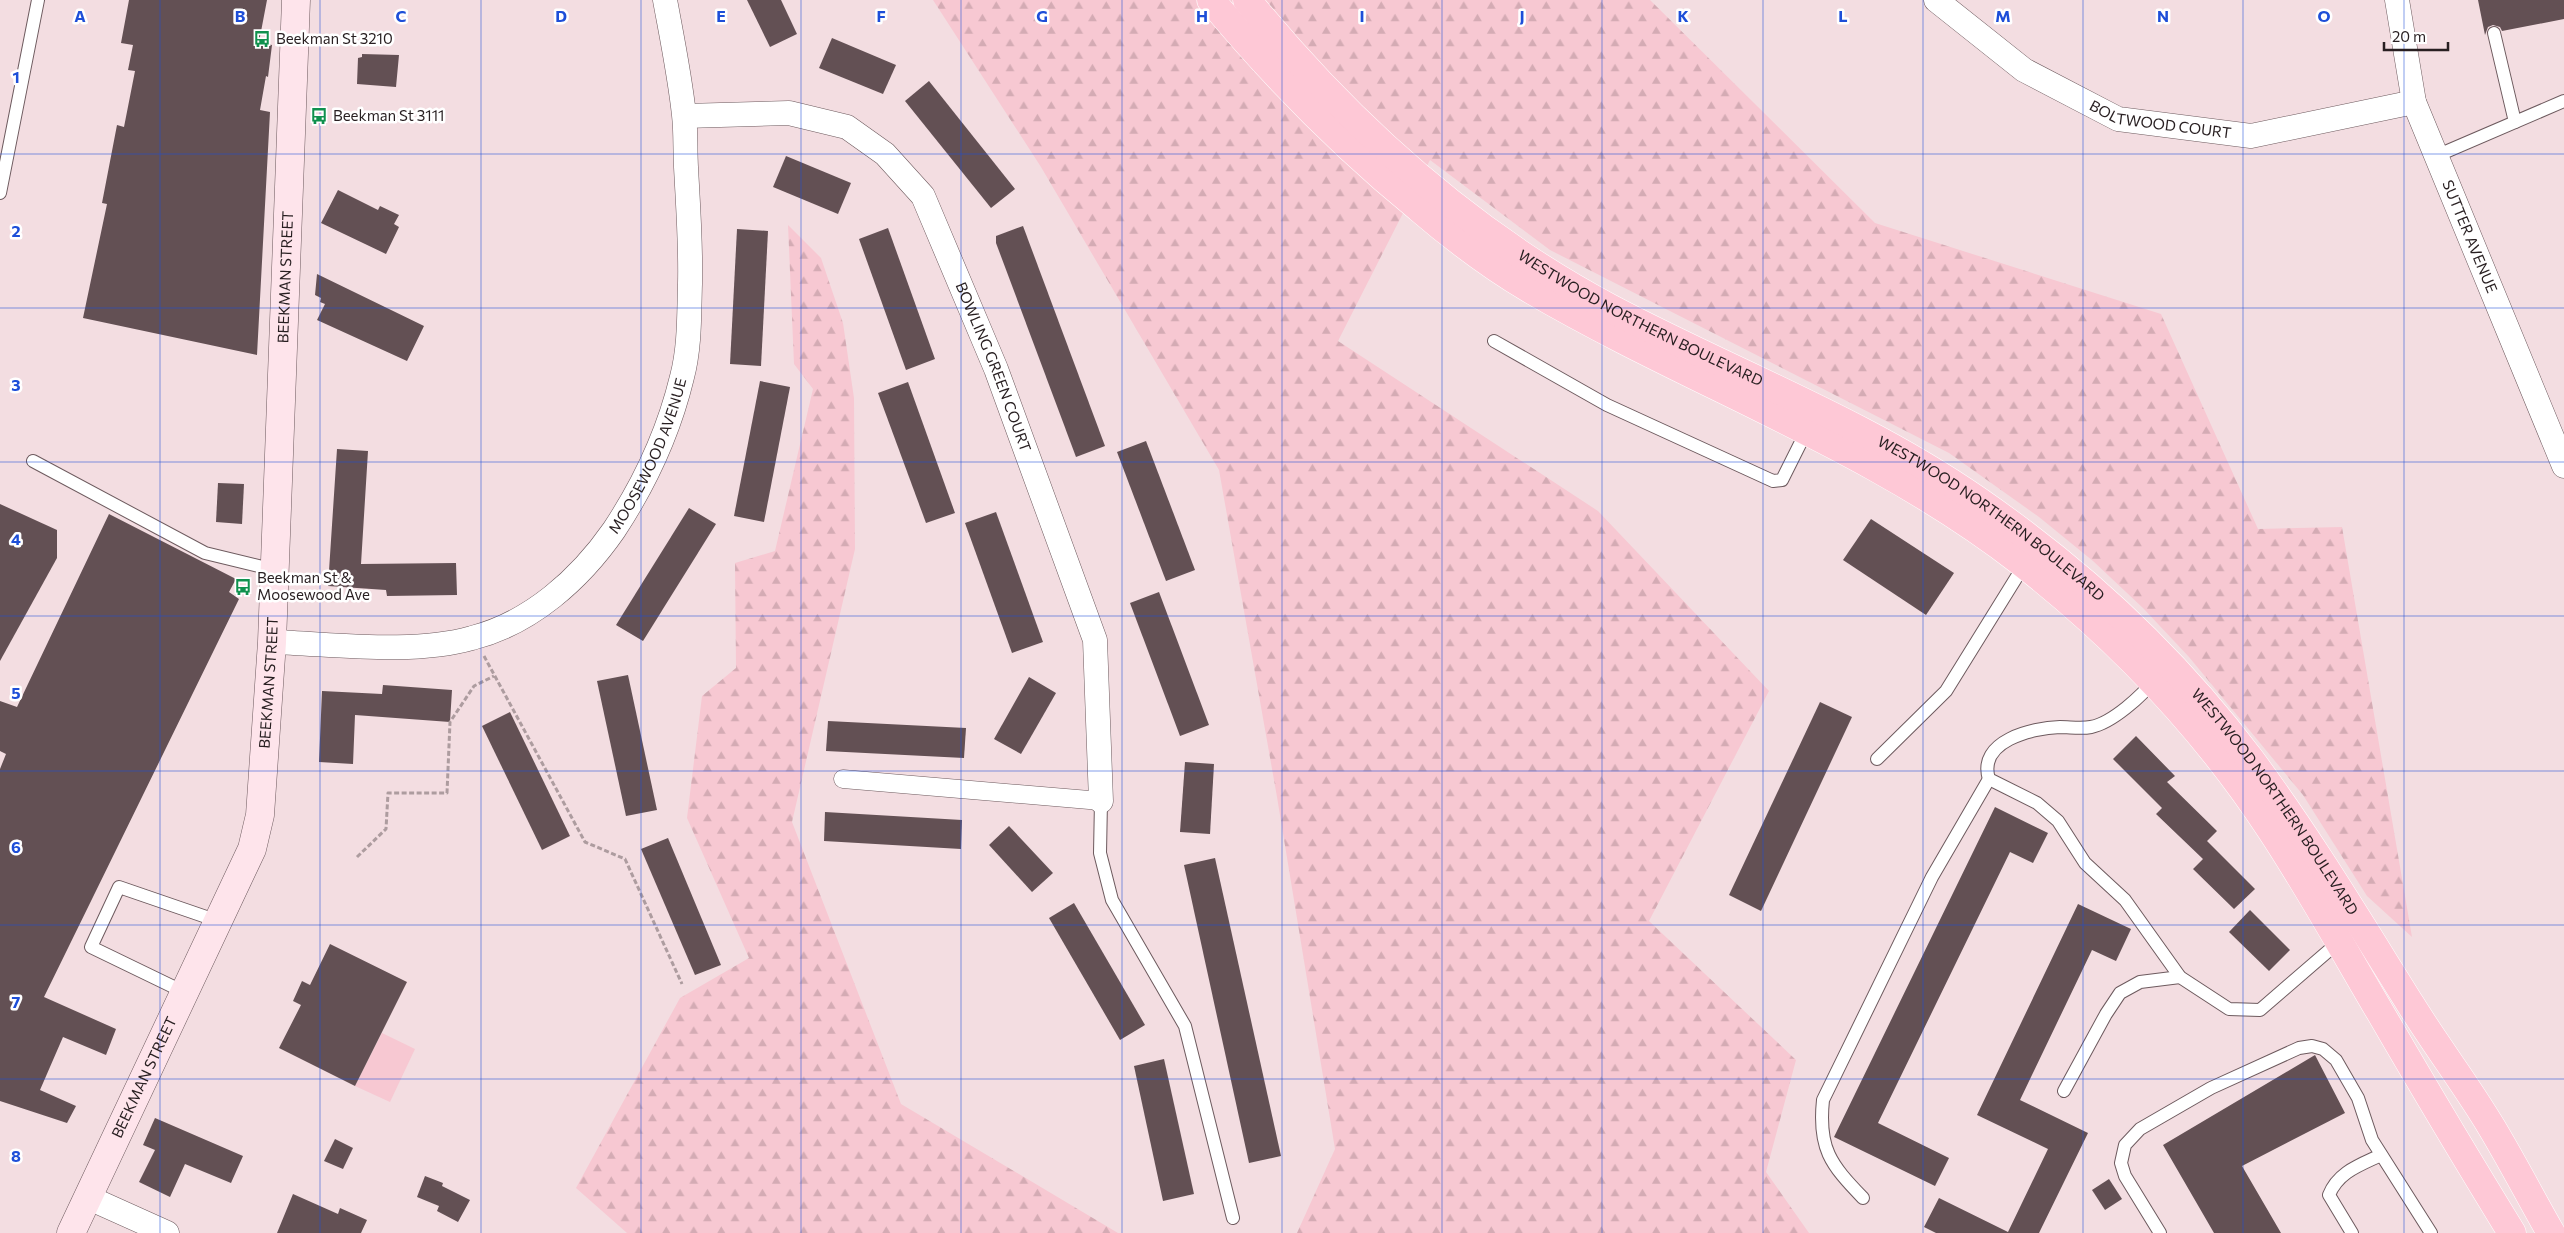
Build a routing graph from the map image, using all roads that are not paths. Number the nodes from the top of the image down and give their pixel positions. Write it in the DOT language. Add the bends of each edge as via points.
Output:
graph roads {
  1 [pos="38,0"];
  2 [pos="296,0"];
  3 [pos="666,0"];
  4 [pos="1211,0"];
  5 [pos="1247,0"];
  6 [pos="1936,0"];
  7 [pos="2397,0"];
  8 [pos="2494,33"];
  9 [pos="2564,101"];
  10 [pos="2414,102"];
  11 [pos="685,116"];
  12 [pos="2515,122"];
  13 [pos="2436,156"];
  14 [pos="0,194"];
  15 [pos="1494,341"];
  16 [pos="1812,420"];
  17 [pos="33,461"];
  18 [pos="2564,466"];
  19 [pos="2031,554"];
  20 [pos="275,570"];
  21 [pos="272,642"];
  22 [pos="2160,672"];
  23 [pos="1877,759"];
  24 [pos="843,779"];
  25 [pos="1989,779"];
  26 [pos="1101,801"];
  27 [pos="218,921"];
  28 [pos="2361,924"];
  29 [pos="2339,942"];
  30 [pos="2180,976"];
  31 [pos="184,992"];
  32 [pos="2064,1091"];
  33 [pos="2381,1155"];
  34 [pos="87,1197"];
  35 [pos="1863,1198"];
  36 [pos="1233,1218"];
  37 [pos="2425,1231"];
  38 [pos="71,1233"];
  39 [pos="167,1233"];
  40 [pos="2160,1233"];
  41 [pos="2352,1233"];
  42 [pos="2512,1233"];
  43 [pos="2551,1233"];
  1 -- 14 [label="lane"];
  2 -- 20 [label="main road, BEEKMAN STREET"];
  3 -- 11 [label="street, MOOSEWOOD AVENUE"];
  4 -- 16 [label="main road, WESTWOOD NORTHERN BOULEVARD" via="1255,53 1358,159 1458,241 1526,287 1613,336"];
  5 -- 16 [label="main road, WESTWOOD NORTHERN BOULEVARD" via="1337,104 1398,161 1469,218 1536,266"];
  6 -- 10 [label="street, BOLTWOOD COURT" via="2024,70 2118,119 2251,136"];
  7 -- 10 [label="street, SUTTER AVENUE"];
  8 -- 12 [label="lane"];
  9 -- 12 [label="lane"];
  10 -- 13 [label="street, SUTTER AVENUE"];
  11 -- 21 [label="street, MOOSEWOOD AVENUE" via="690,209 689,318 683,374 652,462 629,506 596,556 554,596 529,614 474,638 414,647"];
  11 -- 26 [label="street, BOWLING GREEN COURT" via="789,113 847,128 885,154 923,196 996,369 1095,640"];
  12 -- 13 [label="lane"];
  13 -- 18 [label="street, SUTTER AVENUE"];
  15 -- 16 [label="lane" via="1607,405 1773,481 1782,480"];
  16 -- 19 [label="main road, WESTWOOD NORTHERN BOULEVARD" via="1991,539"];
  17 -- 20 [label="lane" via="206,553"];
  19 -- 22 [label="main road, WESTWOOD NORTHERN BOULEVARD" via="2097,625"];
  19 -- 23 [label="lane" via="1946,690"];
  20 -- 21 [label="main road, BEEKMAN STREET"];
  21 -- 27 [label="main road, BEEKMAN STREET" via="260,815 252,849"];
  22 -- 25 [label="lane" via="2119,712 2092,727 2040,729 2004,742 1988,758 1985,766"];
  22 -- 28 [label="main road, WESTWOOD NORTHERN BOULEVARD" via="2248,757"];
  22 -- 29 [label="main road, WESTWOOD NORTHERN BOULEVARD" via="2271,829"];
  24 -- 26 [label="street"];
  25 -- 30 [label="lane" via="2037,803 2058,821 2085,863 2125,900"];
  25 -- 35 [label="lane" via="1932,877 1824,1100 1821,1125 1825,1146 1832,1162"];
  26 -- 36 [label="lane" via="1100,853 1112,900 1185,1026"];
  27 -- 31 [label="main road, BEEKMAN STREET"];
  27 -- 31 [label="lane" via="119,886 91,947"];
  28 -- 29 [label="lane"];
  28 -- 43 [label="main road, WESTWOOD NORTHERN BOULEVARD" via="2491,1126"];
  29 -- 30 [label="lane" via="2260,1010 2229,1009"];
  29 -- 42 [label="main road, WESTWOOD NORTHERN BOULEVARD"];
  30 -- 32 [label="lane" via="2140,982 2120,993"];
  31 -- 34 [label="main road, BEEKMAN STREET"];
  33 -- 37 [label="lane"];
  33 -- 40 [label="lane" via="2372,1140 2358,1098 2336,1060 2323,1049 2312,1046 2299,1048 2211,1088 2140,1129 2125,1145 2121,1163 2125,1176"];
  33 -- 41 [label="lane" via="2343,1174 2333,1183 2328,1195"];
  34 -- 38 [label="main road, BEEKMAN STREET"];
  34 -- 39 [label="street"];
}
